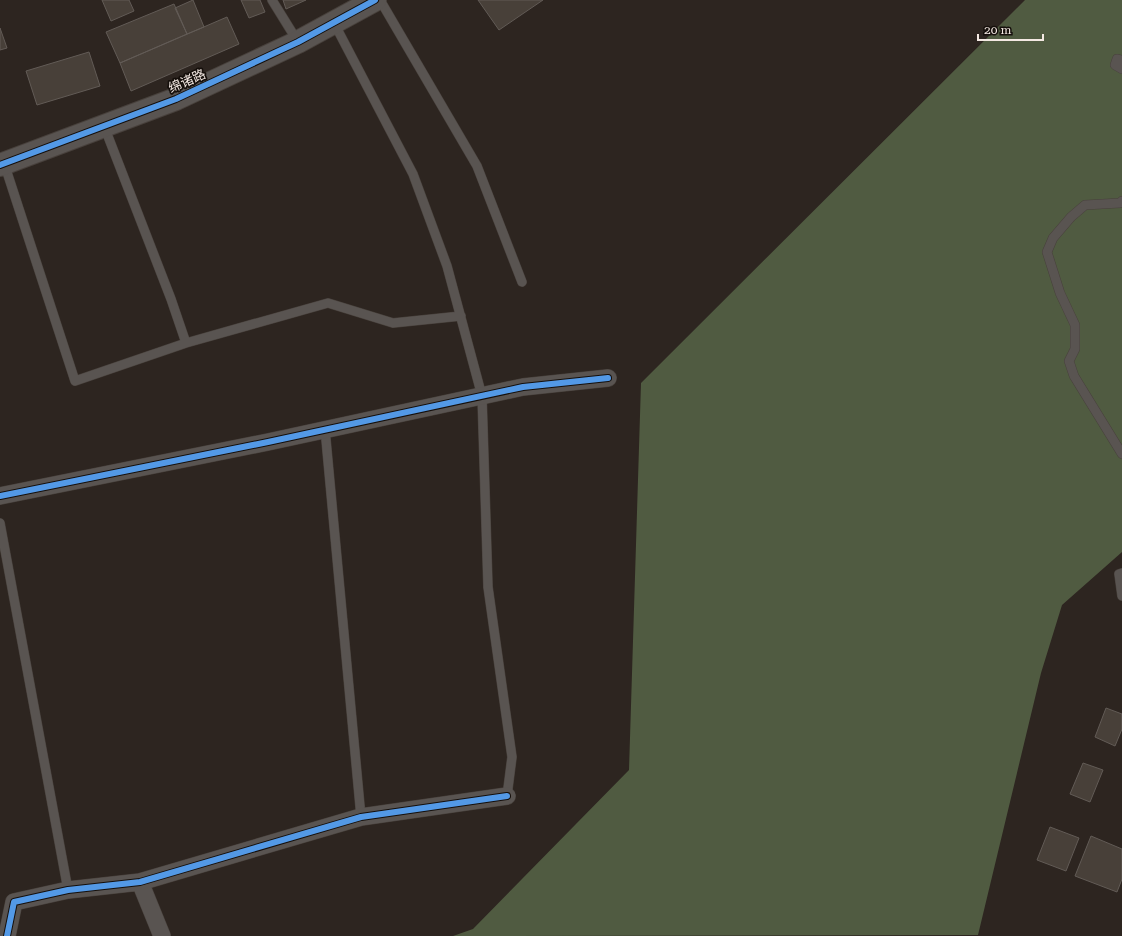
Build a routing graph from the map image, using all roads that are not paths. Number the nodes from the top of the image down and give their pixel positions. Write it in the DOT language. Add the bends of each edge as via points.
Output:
graph roads {
  1 [pos="272,0"];
  2 [pos="375,0"];
  3 [pos="380,0"];
  4 [pos="334,23"];
  5 [pos="298,42"];
  6 [pos="1122,60"];
  7 [pos="1122,69"];
  8 [pos="104,126"];
  9 [pos="2,164"];
  10 [pos="1122,201"];
  11 [pos="522,282"];
  12 [pos="461,316"];
  13 [pos="186,343"];
  14 [pos="608,378"];
  15 [pos="482,396"];
  16 [pos="325,429"];
  17 [pos="1122,454"];
  18 [pos="0,496"];
  19 [pos="0,523"];
  20 [pos="1122,573"];
  21 [pos="1122,596"];
  22 [pos="507,796"];
  23 [pos="361,817"];
  24 [pos="140,882"];
  25 [pos="68,890"];
  26 [pos="7,936"];
  27 [pos="162,936"];
  1 -- 5 [label="lane"];
  2 -- 4 [label="street, 绵诸路"];
  3 -- 11 [label="lane" via="477,166"];
  4 -- 5 [label="street, 绵诸路"];
  4 -- 12 [label="lane" via="413,174 447,266"];
  5 -- 8 [label="street, 绵诸路" via="176,99"];
  6 -- 7 [label="lane" via="1117,59 1115,65"];
  8 -- 9 [label="street, 绵诸路"];
  8 -- 13 [label="lane"];
  9 -- 13 [label="lane" via="75,381"];
  10 -- 17 [label="lane" via="1085,205 1053,238 1047,252 1060,293 1075,325 1074,349 1069,360 1074,376"];
  12 -- 13 [label="lane" via="393,323 328,303"];
  12 -- 15 [label="lane"];
  14 -- 15 [label="street" via="522,387"];
  15 -- 16 [label="street"];
  15 -- 22 [label="lane" via="488,586 512,757"];
  16 -- 18 [label="street"];
  16 -- 23 [label="lane"];
  19 -- 25 [label="lane"];
  20 -- 21 [label="lane" via="1118,574"];
  22 -- 23 [label="street"];
  23 -- 24 [label="street"];
  24 -- 25 [label="street"];
  24 -- 27 [label="street"];
  25 -- 26 [label="street" via="14,902"];
}
